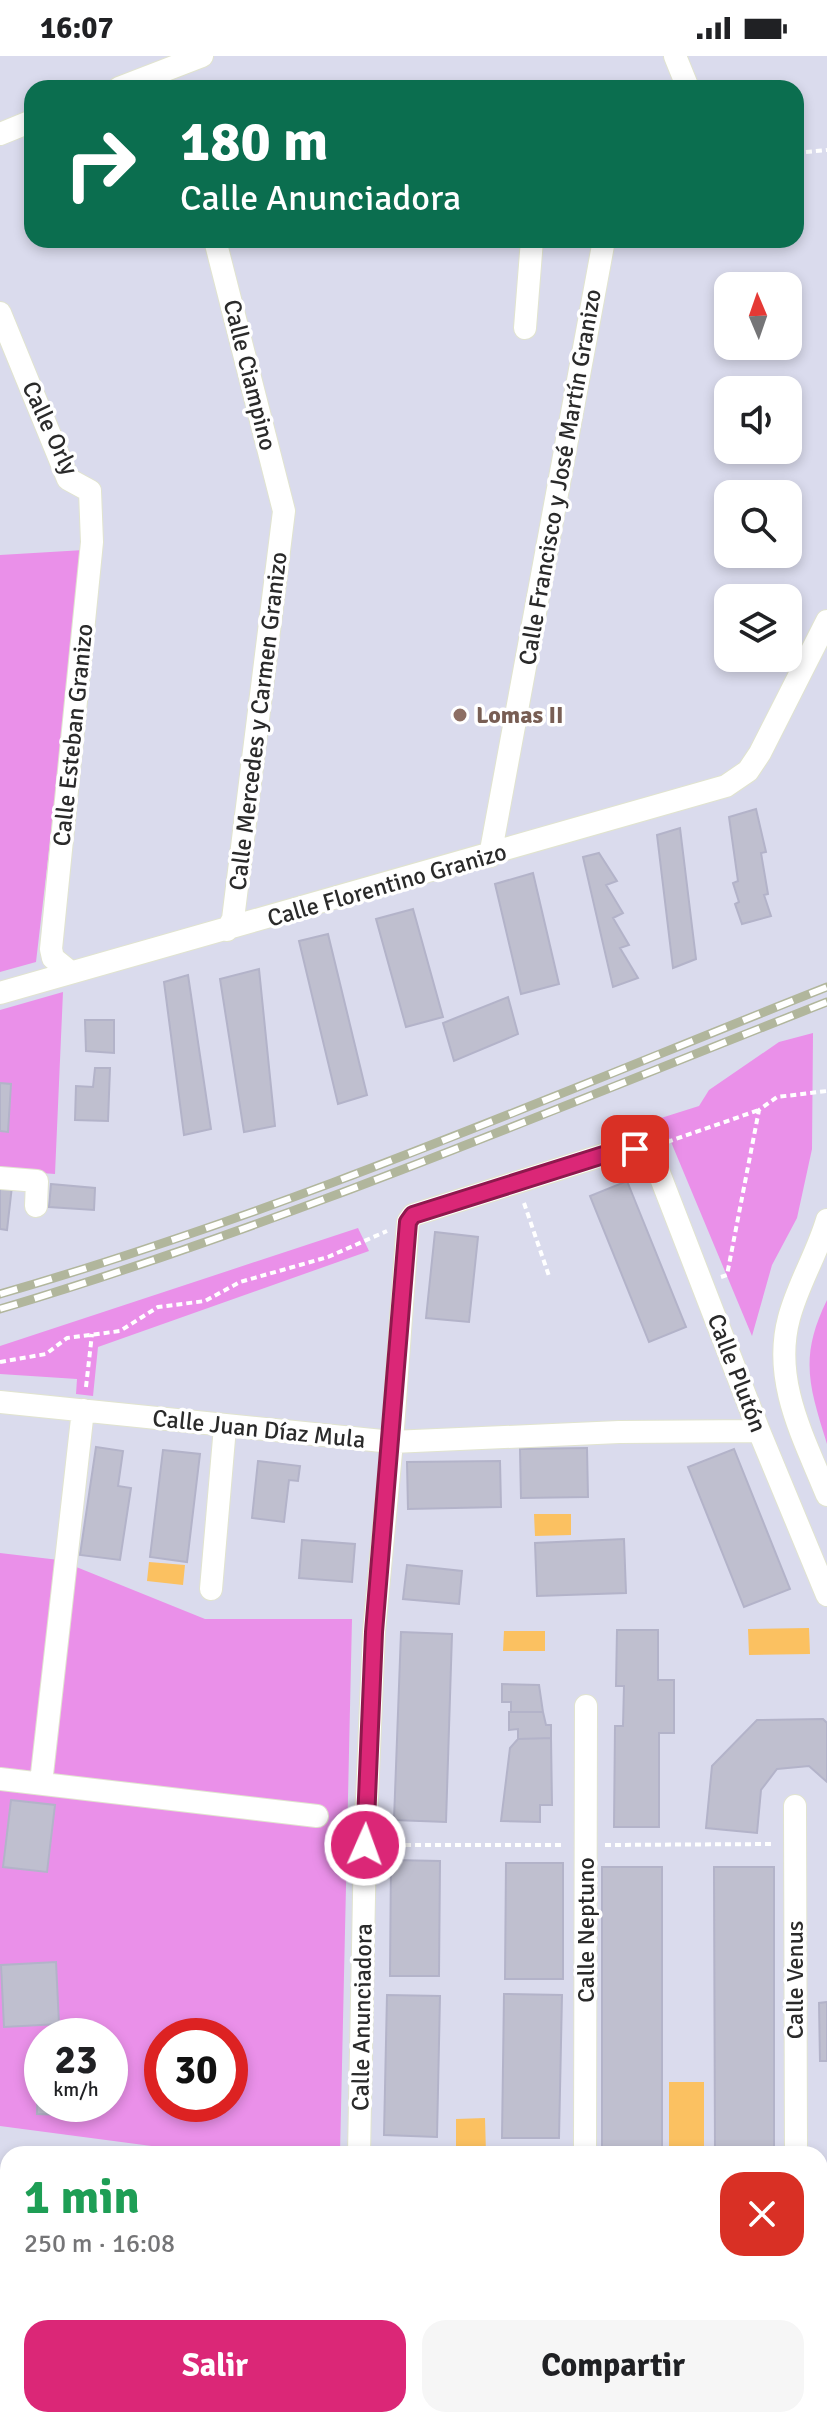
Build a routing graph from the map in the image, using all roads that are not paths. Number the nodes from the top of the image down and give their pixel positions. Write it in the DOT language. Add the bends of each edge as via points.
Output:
graph roads {
  1 [pos="202,56"];
  2 [pos="675,56"];
  3 [pos="170,71"];
  4 [pos="143,80"];
  5 [pos="685,80"];
  6 [pos="24,124"];
  7 [pos="0,134"];
  8 [pos="217,248"];
  9 [pos="531,248"];
  10 [pos="603,248"];
  11 [pos="0,313"];
  12 [pos="525,328"];
  13 [pos="90,491"];
  14 [pos="284,511"];
  15 [pos="827,621"];
  16 [pos="490,856"];
  17 [pos="227,930"];
  18 [pos="69,971"];
  19 [pos="0,993"];
  20 [pos="0,1178"];
  21 [pos="36,1206"];
  22 [pos="827,1220"];
  23 [pos="408,1222"];
  24 [pos="0,1402"];
  25 [pos="83,1410"];
  26 [pos="225,1427"];
  27 [pos="759,1431"];
  28 [pos="392,1442"];
  29 [pos="827,1495"];
  30 [pos="211,1589"];
  31 [pos="827,1595"];
  32 [pos="586,1706"];
  33 [pos="0,1779"];
  34 [pos="41,1783"];
  35 [pos="795,1806"];
  36 [pos="317,1816"];
  37 [pos="359,2146"];
  38 [pos="585,2146"];
  39 [pos="796,2146"];
  1 -- 3 [label="street"];
  2 -- 5 [label="street"];
  3 -- 4 [label="street"];
  6 -- 7 [label="street"];
  8 -- 14 [label="street, Calle Ciampino"];
  9 -- 12 [label="street"];
  10 -- 16 [label="street, Calle Francisco y José Martín Granizo"];
  11 -- 13 [label="street, Calle Orly" via="68,479"];
  13 -- 18 [label="street, Calle Esteban Granizo" via="92,542 51,949 53,958"];
  14 -- 17 [label="street, Calle Mercedes y Carmen Granizo" via="233,919"];
  15 -- 16 [label="street, Calle Florentino Granizo" via="748,771 726,786"];
  16 -- 17 [label="street, Calle Florentino Granizo"];
  17 -- 18 [label="street, Calle Florentino Granizo"];
  18 -- 19 [label="street, Calle Florentino Granizo"];
  20 -- 21 [label="street" via="37,1181"];
  22 -- 29 [label="street" via="785,1333 784,1373 794,1414"];
  23 -- 27 [label="street, Calle Plutón" via="413,1215 616,1151 657,1147 654,1160"];
  23 -- 28 [label="street, Calle Anunciadora"];
  24 -- 25 [label="street, Calle Juan Díaz Mula"];
  25 -- 26 [label="street, Calle Juan Díaz Mula"];
  25 -- 34 [label="street"];
  26 -- 28 [label="street, Calle Juan Díaz Mula"];
  26 -- 30 [label="street"];
  27 -- 28 [label="street, Calle Juan Díaz Mula"];
  27 -- 31 [label="street, Calle Plutón"];
  28 -- 37 [label="street, Calle Anunciadora" via="374,1632"];
  32 -- 38 [label="street, Calle Neptuno"];
  33 -- 34 [label="street"];
  34 -- 36 [label="street"];
  35 -- 39 [label="street, Calle Venus"];
}
